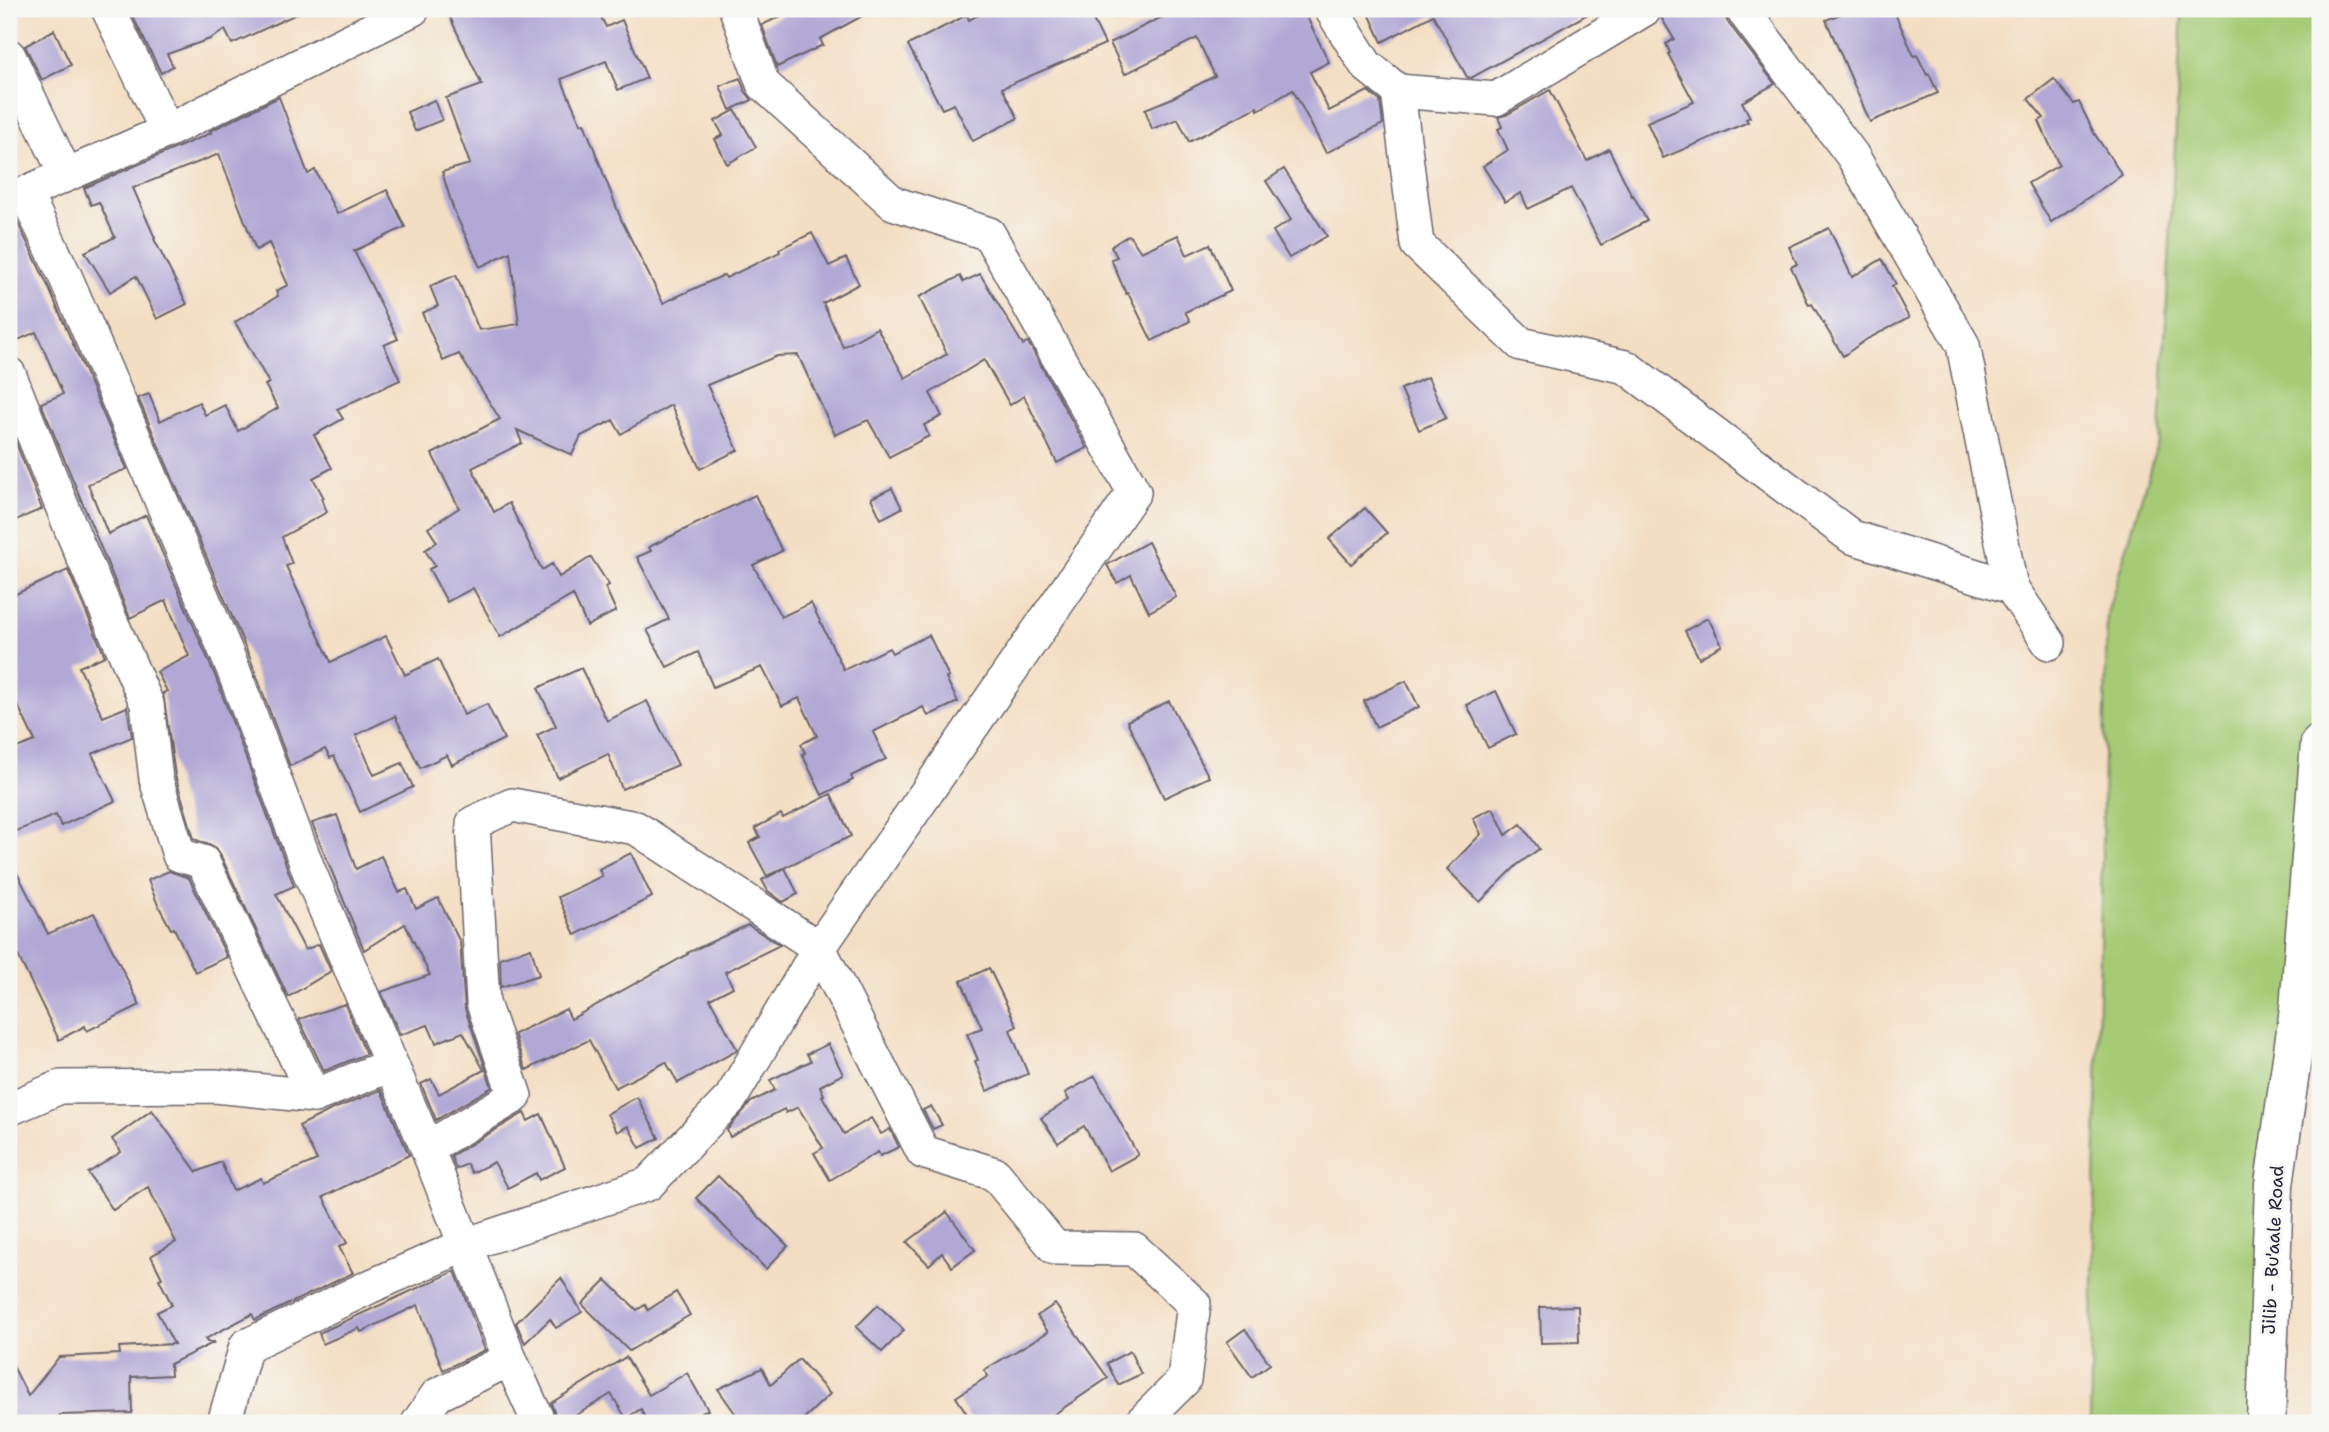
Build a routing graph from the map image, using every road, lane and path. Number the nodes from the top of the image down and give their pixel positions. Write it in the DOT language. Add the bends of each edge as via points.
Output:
graph roads {
  1 [pos="108,9"];
  2 [pos="412,9"];
  3 [pos="736,9"];
  4 [pos="1331,9"];
  5 [pos="1645,9"];
  6 [pos="1742,9"];
  7 [pos="9,56"];
  8 [pos="1398,92"];
  9 [pos="167,131"];
  10 [pos="66,175"];
  11 [pos="17,197"];
  12 [pos="9,374"];
  13 [pos="2011,587"];
  14 [pos="2049,643"];
  15 [pos="2320,743"];
  16 [pos="820,948"];
  17 [pos="391,1065"];
  18 [pos="314,1096"];
  19 [pos="9,1110"];
  20 [pos="427,1148"];
  21 [pos="465,1245"];
  22 [pos="510,1359"];
  23 [pos="224,1423"];
  24 [pos="418,1423"];
  25 [pos="539,1423"];
  26 [pos="1140,1423"];
  27 [pos="2266,1423"];
  1 -- 9 [label="street"];
  2 -- 9 [label="street"];
  3 -- 16 [label="street" via="763,84 892,203 989,234 1134,492"];
  4 -- 8 [label="street" via="1366,65"];
  5 -- 8 [label="street" via="1496,99"];
  6 -- 13 [label="street" via="1852,155 1962,345"];
  7 -- 10 [label="street"];
  8 -- 13 [label="street" via="1417,244 1521,344 1626,367 1852,537"];
  9 -- 10 [label="street"];
  10 -- 11 [label="street"];
  11 -- 17 [label="street" via="66,278 232,666 309,871"];
  12 -- 18 [label="street" via="147,704 156,779 179,855 202,862"];
  13 -- 14 [label="street"];
  15 -- 27 [label="main road, Jilib - Bu'aale Road" via="2299,1009 2274,1184"];
  16 -- 20 [label="street" via="636,828 512,805 473,823 483,1003 515,1096"];
  16 -- 21 [label="street" via="731,1098 648,1184"];
  16 -- 26 [label="street" via="923,1152 995,1174 1055,1248 1134,1249 1194,1304 1184,1380"];
  17 -- 18 [label="street"];
  17 -- 20 [label="street"];
  18 -- 19 [label="street" via="215,1086 60,1087"];
  20 -- 21 [label="street"];
  21 -- 22 [label="street"];
  21 -- 23 [label="street" via="246,1346"];
  22 -- 24 [label="street" via="437,1395"];
  22 -- 25 [label="street"];
}
